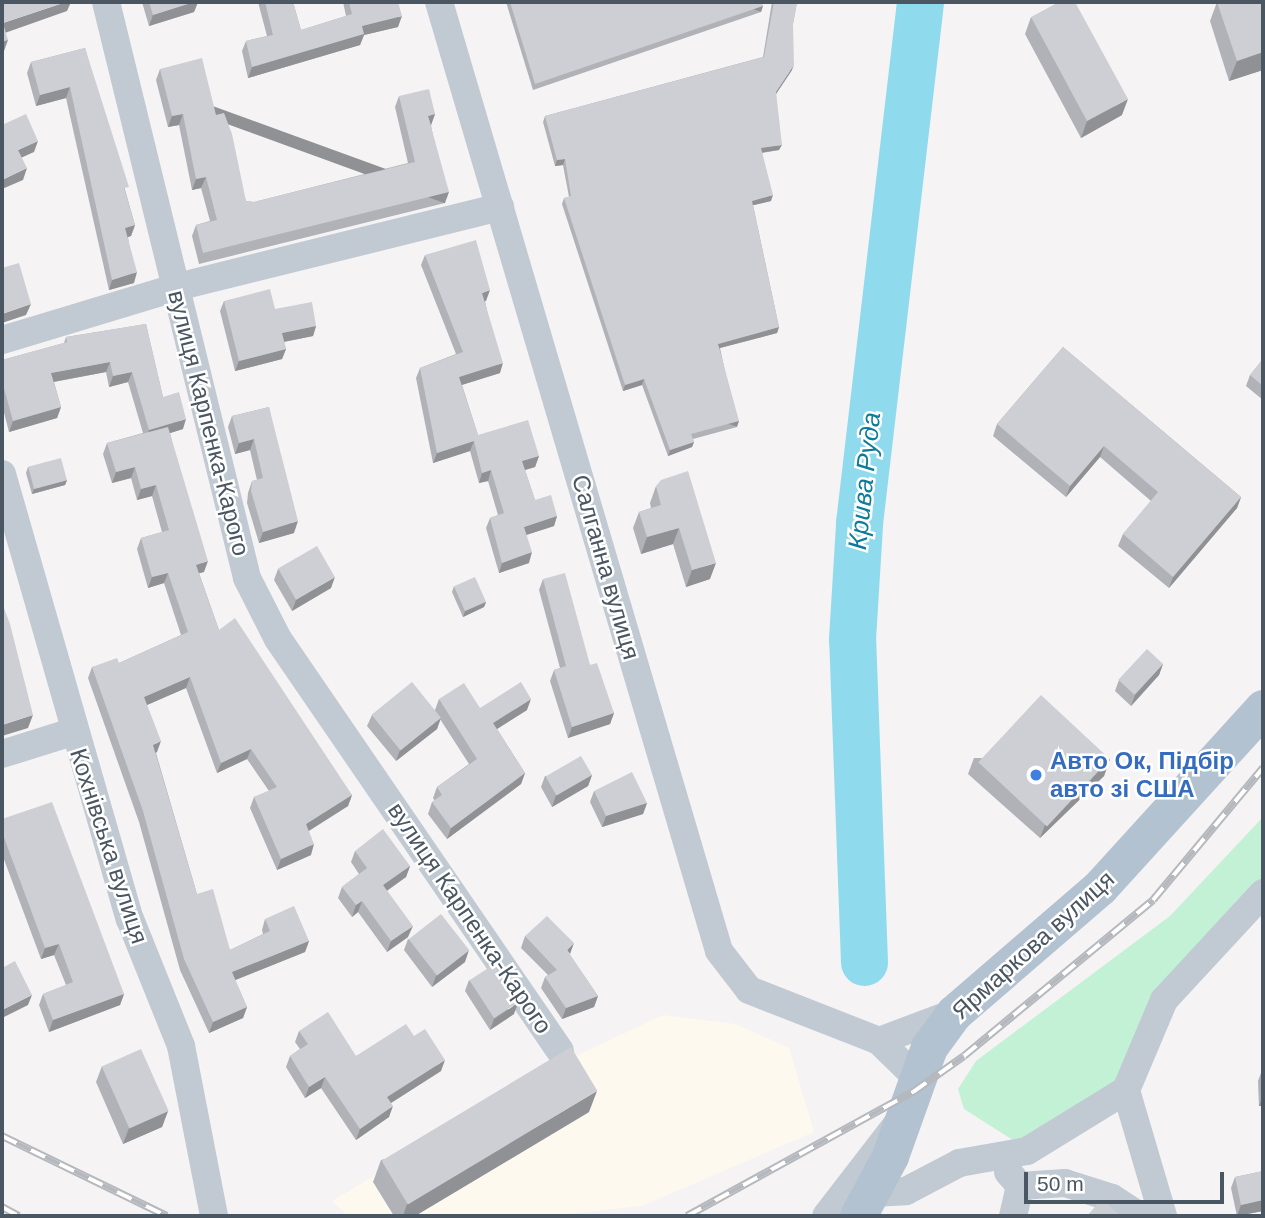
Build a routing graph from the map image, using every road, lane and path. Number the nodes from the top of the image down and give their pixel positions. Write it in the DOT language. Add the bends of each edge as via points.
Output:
graph roads {
  1 [pos="106,2"];
  2 [pos="439,2"];
  3 [pos="500,207"];
  4 [pos="177,287"];
  5 [pos="2,340"];
  6 [pos="2,474"];
  7 [pos="1263,708"];
  8 [pos="72,732"];
  9 [pos="2,754"];
  10 [pos="1263,894"];
  11 [pos="954,1013"];
  12 [pos="879,1041"];
  13 [pos="560,1051"];
  14 [pos="916,1077"];
  15 [pos="1126,1090"];
  16 [pos="907,1113"];
  17 [pos="995,1156"];
  18 [pos="1020,1186"];
  19 [pos="865,1205"];
  20 [pos="214,1216"];
  21 [pos="827,1216"];
  22 [pos="1013,1216"];
  23 [pos="1140,1216"];
  24 [pos="1163,1216"];
  1 -- 4 [label="street, вулиця Карпенка-Карого"];
  2 -- 3 [label="street, Салганна вулиця"];
  3 -- 4 [label="street"];
  3 -- 12 [label="street, Салганна вулиця" via="719,951 734,977 770,1003"];
  4 -- 5 [label="street"];
  4 -- 13 [label="street, вулиця Карпенка-Карого" via="228,517 247,578 278,639"];
  6 -- 8 [label="street, Кохнівська вулиця"];
  7 -- 11 [label="main road, Ярмаркова вулиця" via="1100,887"];
  8 -- 9 [label="street"];
  8 -- 20 [label="street, Кохнівська вулиця" via="130,919 181,1046"];
  10 -- 15 [label="street" via="1164,1000"];
  11 -- 12 [label="street"];
  11 -- 14 [label="main road, Ярмаркова вулиця"];
  12 -- 14 [label="street, Салганна вулиця"];
  14 -- 16 [label="main road, Ярмаркова вулиця"];
  15 -- 17 [label="street" via="1027,1151"];
  15 -- 24 [label="street"];
  16 -- 19 [label="main road, Ярмаркова вулиця"];
  16 -- 21 [label="street"];
  17 -- 18 [label="street"];
  17 -- 19 [label="street" via="959,1163 906,1191"];
  18 -- 22 [label="street"];
  18 -- 23 [label="street" via="1065,1183 1112,1198"];
}
